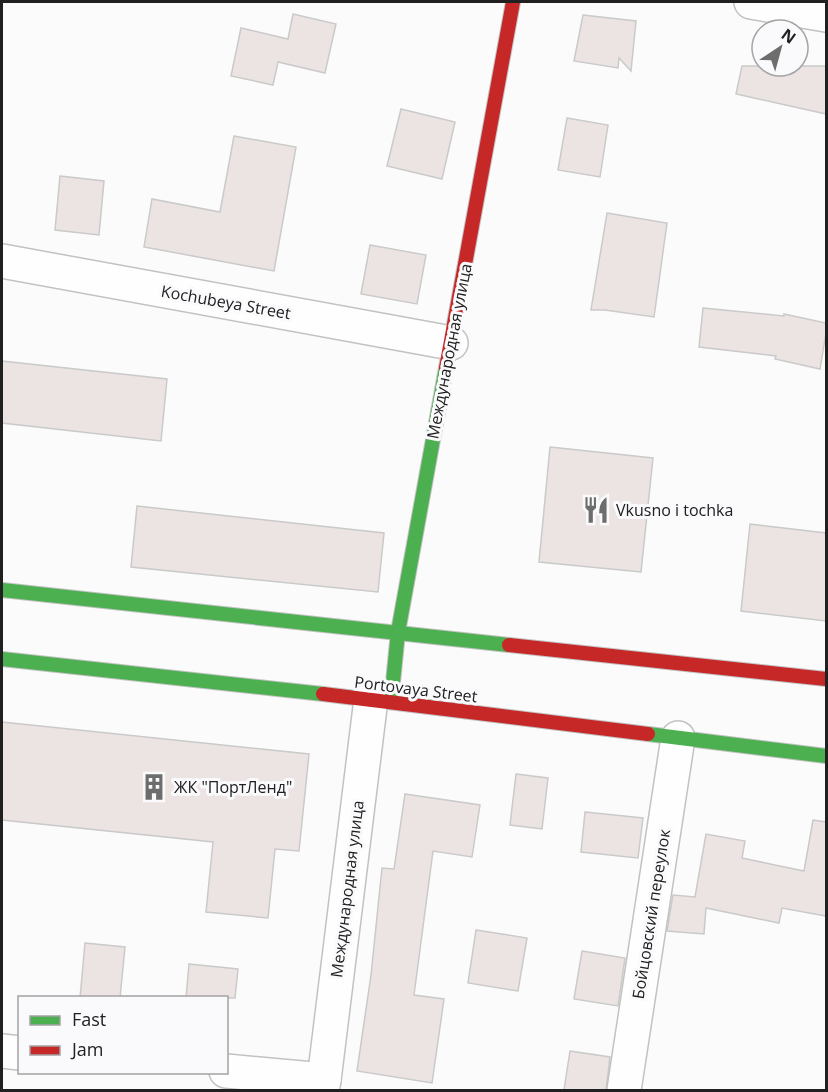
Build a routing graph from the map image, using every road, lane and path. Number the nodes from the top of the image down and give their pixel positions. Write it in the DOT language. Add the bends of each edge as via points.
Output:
graph roads {
  1 [pos="513,2"];
  2 [pos="751,2"];
  3 [pos="826,15"];
  4 [pos="2,261"];
  5 [pos="451,343"];
  6 [pos="2,590"];
  7 [pos="399,632"];
  8 [pos="2,659"];
  9 [pos="826,679"];
  10 [pos="381,701"];
  11 [pos="678,738"];
  12 [pos="826,756"];
  13 [pos="2,1051"];
  14 [pos="18,1053"];
  15 [pos="228,1071"];
  16 [pos="323,1085"];
  17 [pos="624,1090"];
  1 -- 5 [label="main road, Международная улица"];
  2 -- 3 [label="street"];
  4 -- 5 [label="street, Kochubeya Street"];
  5 -- 7 [label="main road, Международная улица"];
  6 -- 7 [label="main road"];
  7 -- 9 [label="main road"];
  7 -- 10 [label="main road, Международная улица"];
  8 -- 10 [label="main road, Portovaya Street"];
  10 -- 11 [label="main road, Portovaya Street"];
  10 -- 16 [label="street, Международная улица"];
  11 -- 12 [label="main road, Portovaya Street"];
  11 -- 17 [label="street, Бойцовский переулок"];
  13 -- 14 [label="street"];
  15 -- 16 [label="street"];
}
